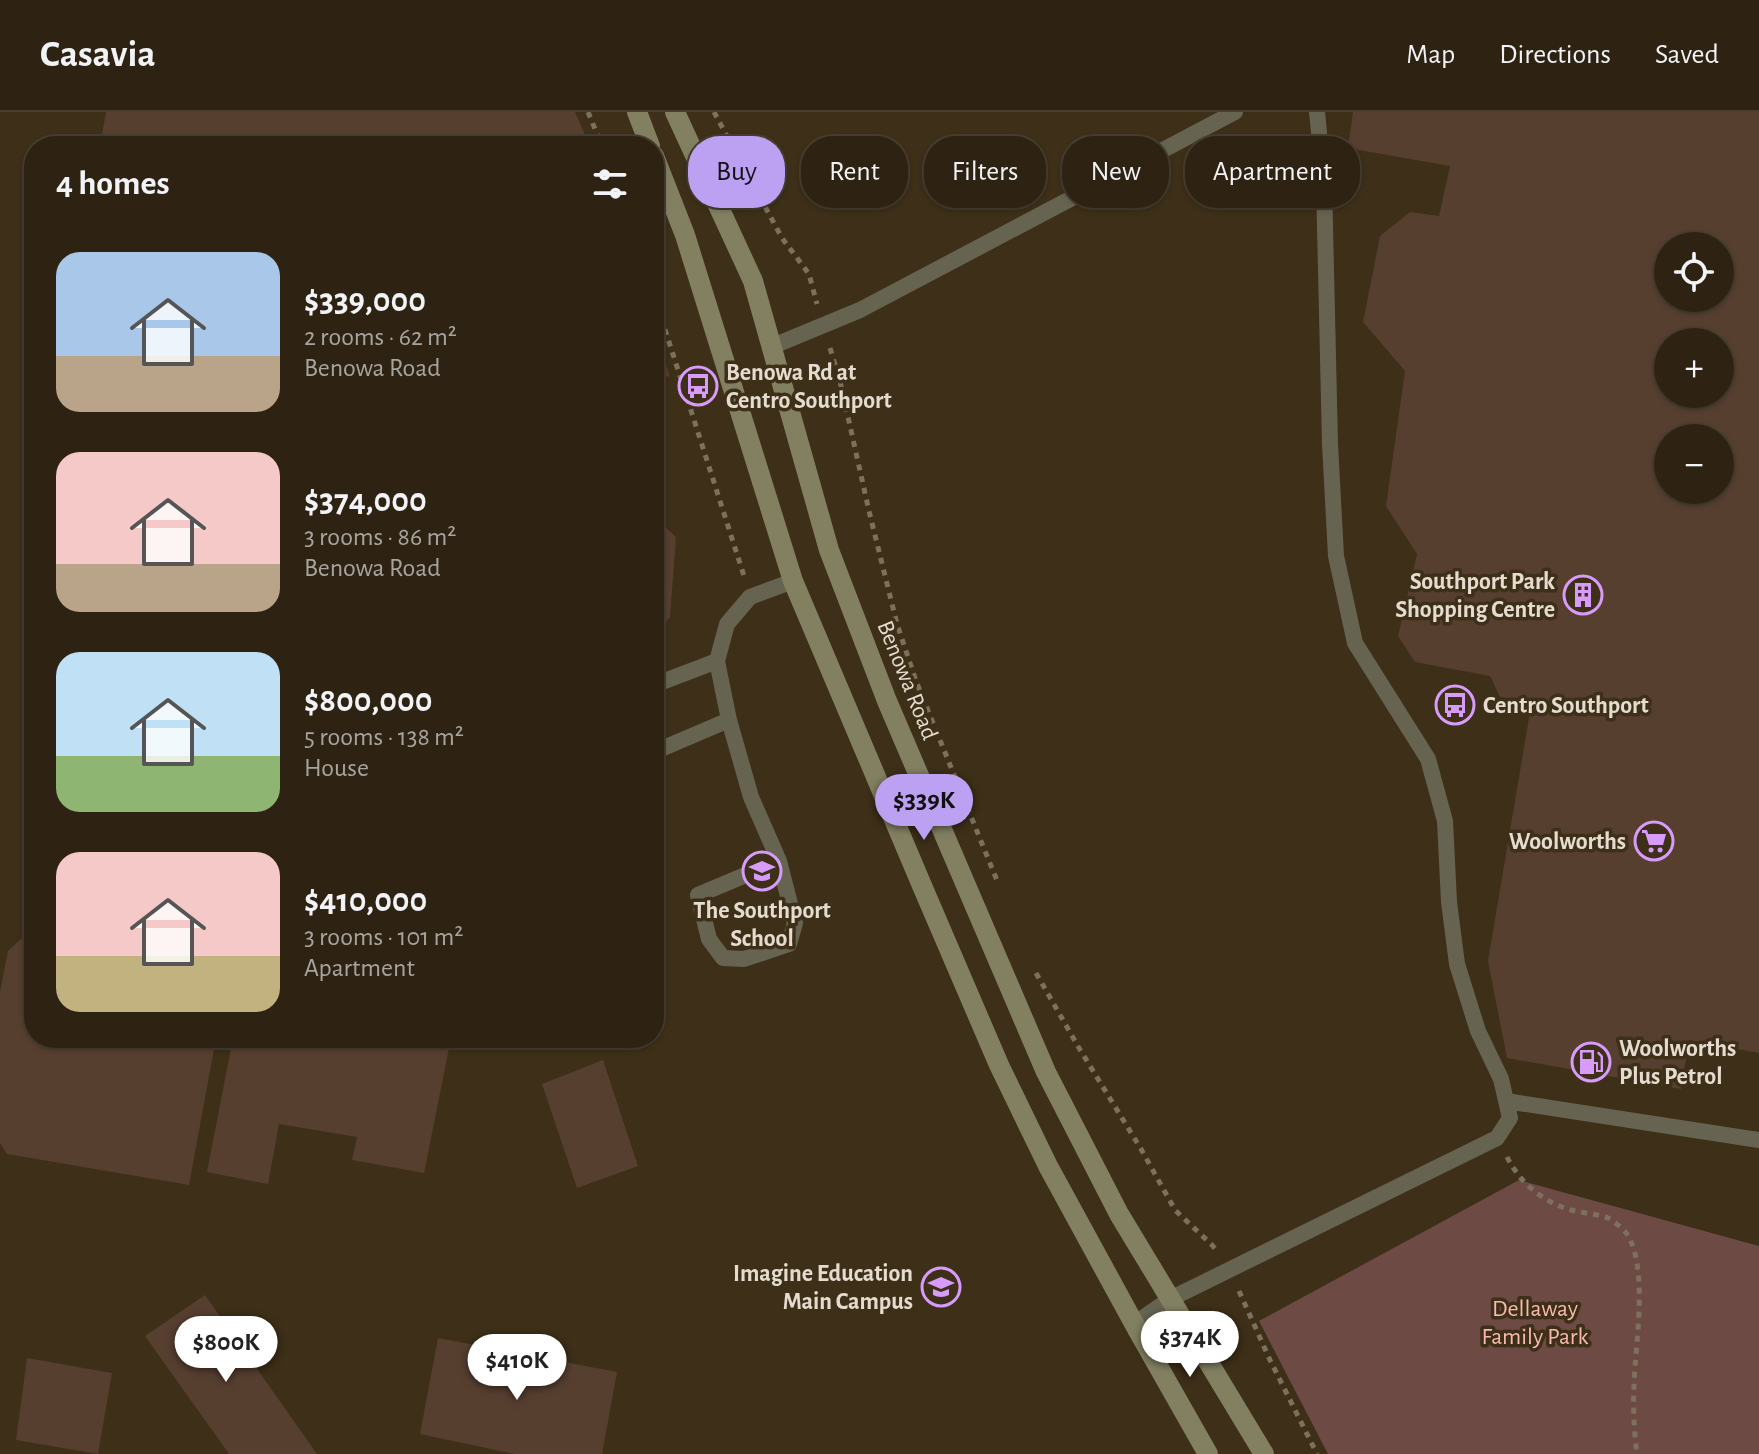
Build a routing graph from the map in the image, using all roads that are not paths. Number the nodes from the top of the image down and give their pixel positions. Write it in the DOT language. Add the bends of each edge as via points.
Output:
graph roads {
  1 [pos="637,112"];
  2 [pos="675,112"];
  3 [pos="1235,112"];
  4 [pos="1317,112"];
  5 [pos="646,136"];
  6 [pos="664,181"];
  7 [pos="773,346"];
  8 [pos="793,581"];
  9 [pos="717,661"];
  10 [pos="664,681"];
  11 [pos="729,720"];
  12 [pos="664,748"];
  13 [pos="779,861"];
  14 [pos="1506,1101"];
  15 [pos="1759,1140"];
  16 [pos="1170,1299"];
  17 [pos="1134,1324"];
  18 [pos="1208,1454"];
  19 [pos="1264,1454"];
  1 -- 5 [label="main road"];
  2 -- 7 [label="main road, Benowa Road" via="753,281"];
  3 -- 7 [label="lane" via="860,310"];
  4 -- 14 [label="lane" via="1336,556 1355,643 1428,759 1445,821 1457,964"];
  6 -- 8 [label="main road"];
  7 -- 16 [label="main road, Benowa Road" via="829,550 887,701 1046,1072 1119,1214"];
  8 -- 9 [label="lane" via="750,597 727,624"];
  8 -- 17 [label="main road" via="1006,1079"];
  9 -- 10 [label="lane"];
  9 -- 11 [label="lane"];
  11 -- 12 [label="lane"];
  11 -- 13 [label="lane" via="751,797"];
  13 -- 13 [label="lane" via="795,923 789,944 744,959 723,958 709,939 698,895"];
  14 -- 15 [label="lane"];
  14 -- 16 [label="lane" via="1510,1118 1497,1138"];
  16 -- 17 [label="lane"];
  16 -- 19 [label="main road, Benowa Road"];
  17 -- 18 [label="main road"];
}
